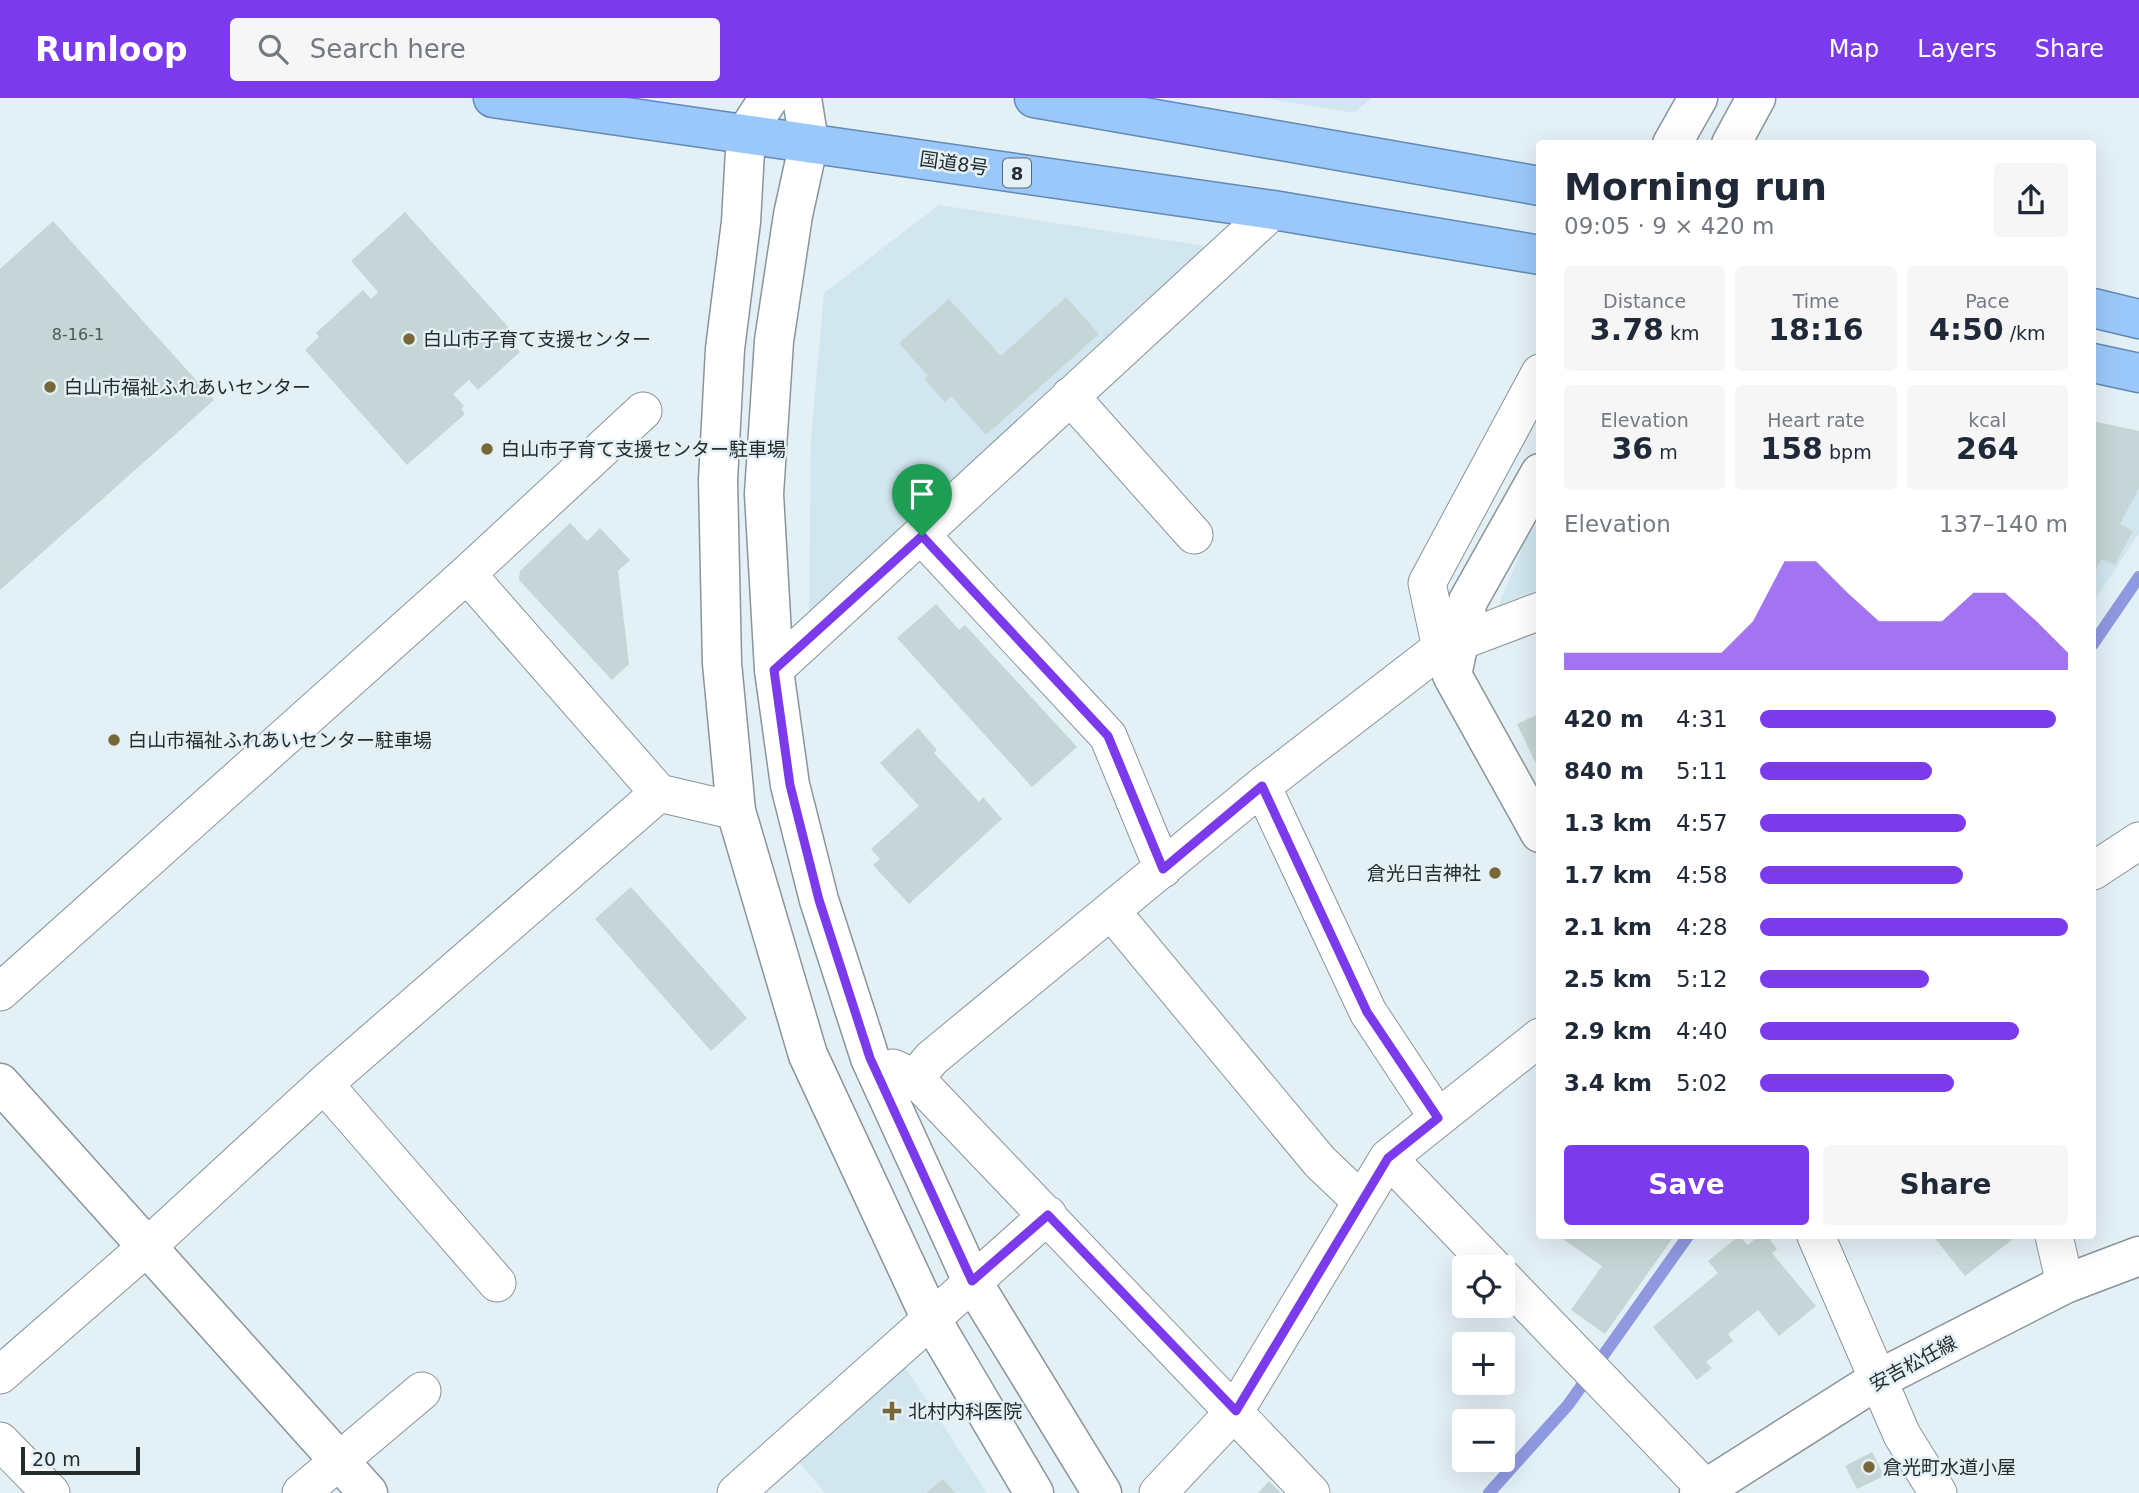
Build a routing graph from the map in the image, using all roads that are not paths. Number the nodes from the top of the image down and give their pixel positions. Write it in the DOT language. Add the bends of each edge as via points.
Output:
graph roads {
  1 [pos="492,98"];
  2 [pos="769,98"];
  3 [pos="802,98"];
  4 [pos="1034,98"];
  5 [pos="1698,98"];
  6 [pos="1756,98"];
  7 [pos="746,134"];
  8 [pos="1674,140"];
  9 [pos="1733,140"];
  10 [pos="809,142"];
  11 [pos="1536,185"];
  12 [pos="1273,210"];
  13 [pos="1536,254"];
  14 [pos="2096,309"];
  15 [pos="2139,319"];
  16 [pos="2096,364"];
  17 [pos="2139,373"];
  18 [pos="1536,380"];
  19 [pos="1070,396"];
  20 [pos="643,411"];
  21 [pos="1536,480"];
  22 [pos="1194,535"];
  23 [pos="922,536"];
  24 [pos="467,574"];
  25 [pos="1536,613"];
  26 [pos="1450,655"];
  27 [pos="774,670"];
  28 [pos="1262,786"];
  29 [pos="659,793"];
  30 [pos="736,811"];
  31 [pos="1536,825"];
  32 [pos="2139,841"];
  33 [pos="1163,869"];
  34 [pos="2096,869"];
  35 [pos="1112,912"];
  36 [pos="0,992"];
  37 [pos="1536,1040"];
  38 [pos="870,1058"];
  39 [pos="915,1078"];
  40 [pos="0,1083"];
  41 [pos="324,1084"];
  42 [pos="1438,1118"];
  43 [pos="1388,1158"];
  44 [pos="1360,1200"];
  45 [pos="1048,1215"];
  46 [pos="1817,1239"];
  47 [pos="2055,1239"];
  48 [pos="149,1245"];
  49 [pos="1481,1255"];
  50 [pos="2139,1256"];
  51 [pos="972,1281"];
  52 [pos="497,1283"];
  53 [pos="2065,1284"];
  54 [pos="1515,1290"];
  55 [pos="930,1317"];
  56 [pos="0,1375"];
  57 [pos="1877,1380"];
  58 [pos="422,1391"];
  59 [pos="1236,1411"];
  60 [pos="0,1441"];
  61 [pos="338,1460"];
  62 [pos="1702,1491"];
  63 [pos="51,1493"];
  64 [pos="301,1493"];
  65 [pos="368,1493"];
  66 [pos="736,1493"];
  67 [pos="1034,1493"];
  68 [pos="1102,1493"];
  69 [pos="1158,1493"];
  70 [pos="1311,1493"];
  71 [pos="1938,1493"];
  1 -- 7 [label="highway, 国道8号 / 8"];
  2 -- 7 [label="street"];
  3 -- 10 [label="street"];
  4 -- 11 [label="highway"];
  5 -- 8 [label="street"];
  6 -- 9 [label="street"];
  7 -- 10 [label="highway, 国道8号 / 8"];
  7 -- 30 [label="street" via="741,222 725,349 718,480 722,663"];
  10 -- 12 [label="highway, 国道8号 / 8"];
  10 -- 27 [label="street" via="774,341 764,494"];
  12 -- 13 [label="highway, 国道8号 / 8"];
  12 -- 19 [label="street"];
  14 -- 15 [label="highway"];
  16 -- 17 [label="highway"];
  18 -- 26 [label="street" via="1427,583"];
  19 -- 22 [label="street"];
  19 -- 23 [label="street"];
  20 -- 24 [label="street"];
  21 -- 26 [label="street" via="1468,601"];
  23 -- 27 [label="street"];
  23 -- 33 [label="street" via="1108,736"];
  24 -- 29 [label="street"];
  24 -- 36 [label="street"];
  25 -- 26 [label="street"];
  26 -- 28 [label="street"];
  26 -- 31 [label="street"];
  27 -- 38 [label="street" via="793,798 819,900"];
  28 -- 33 [label="street"];
  28 -- 42 [label="street" via="1367,1012"];
  29 -- 30 [label="street"];
  29 -- 41 [label="street"];
  30 -- 55 [label="street" via="807,1055"];
  32 -- 34 [label="street"];
  33 -- 35 [label="street"];
  35 -- 39 [label="street" via="932,1058"];
  35 -- 44 [label="street" via="1320,1162"];
  37 -- 42 [label="street"];
  38 -- 39 [label="street"];
  38 -- 51 [label="street"];
  39 -- 45 [label="street"];
  40 -- 48 [label="street"];
  41 -- 48 [label="street"];
  41 -- 52 [label="street"];
  42 -- 43 [label="street"];
  43 -- 44 [label="street"];
  43 -- 49 [label="street"];
  44 -- 59 [label="street"];
  45 -- 51 [label="street"];
  45 -- 59 [label="street"];
  46 -- 57 [label="street"];
  47 -- 53 [label="street"];
  48 -- 56 [label="street"];
  48 -- 61 [label="street"];
  50 -- 53 [label="street, 安吉松任線"];
  51 -- 55 [label="street"];
  51 -- 68 [label="street"];
  53 -- 57 [label="street, 安吉松任線"];
  54 -- 62 [label="street"];
  55 -- 66 [label="street"];
  55 -- 67 [label="street"];
  57 -- 62 [label="street, 安吉松任線"];
  57 -- 71 [label="street" via="1902,1435"];
  58 -- 61 [label="street"];
  59 -- 69 [label="street"];
  59 -- 70 [label="street"];
  60 -- 63 [label="street"];
  61 -- 64 [label="street"];
  61 -- 65 [label="street"];
}
